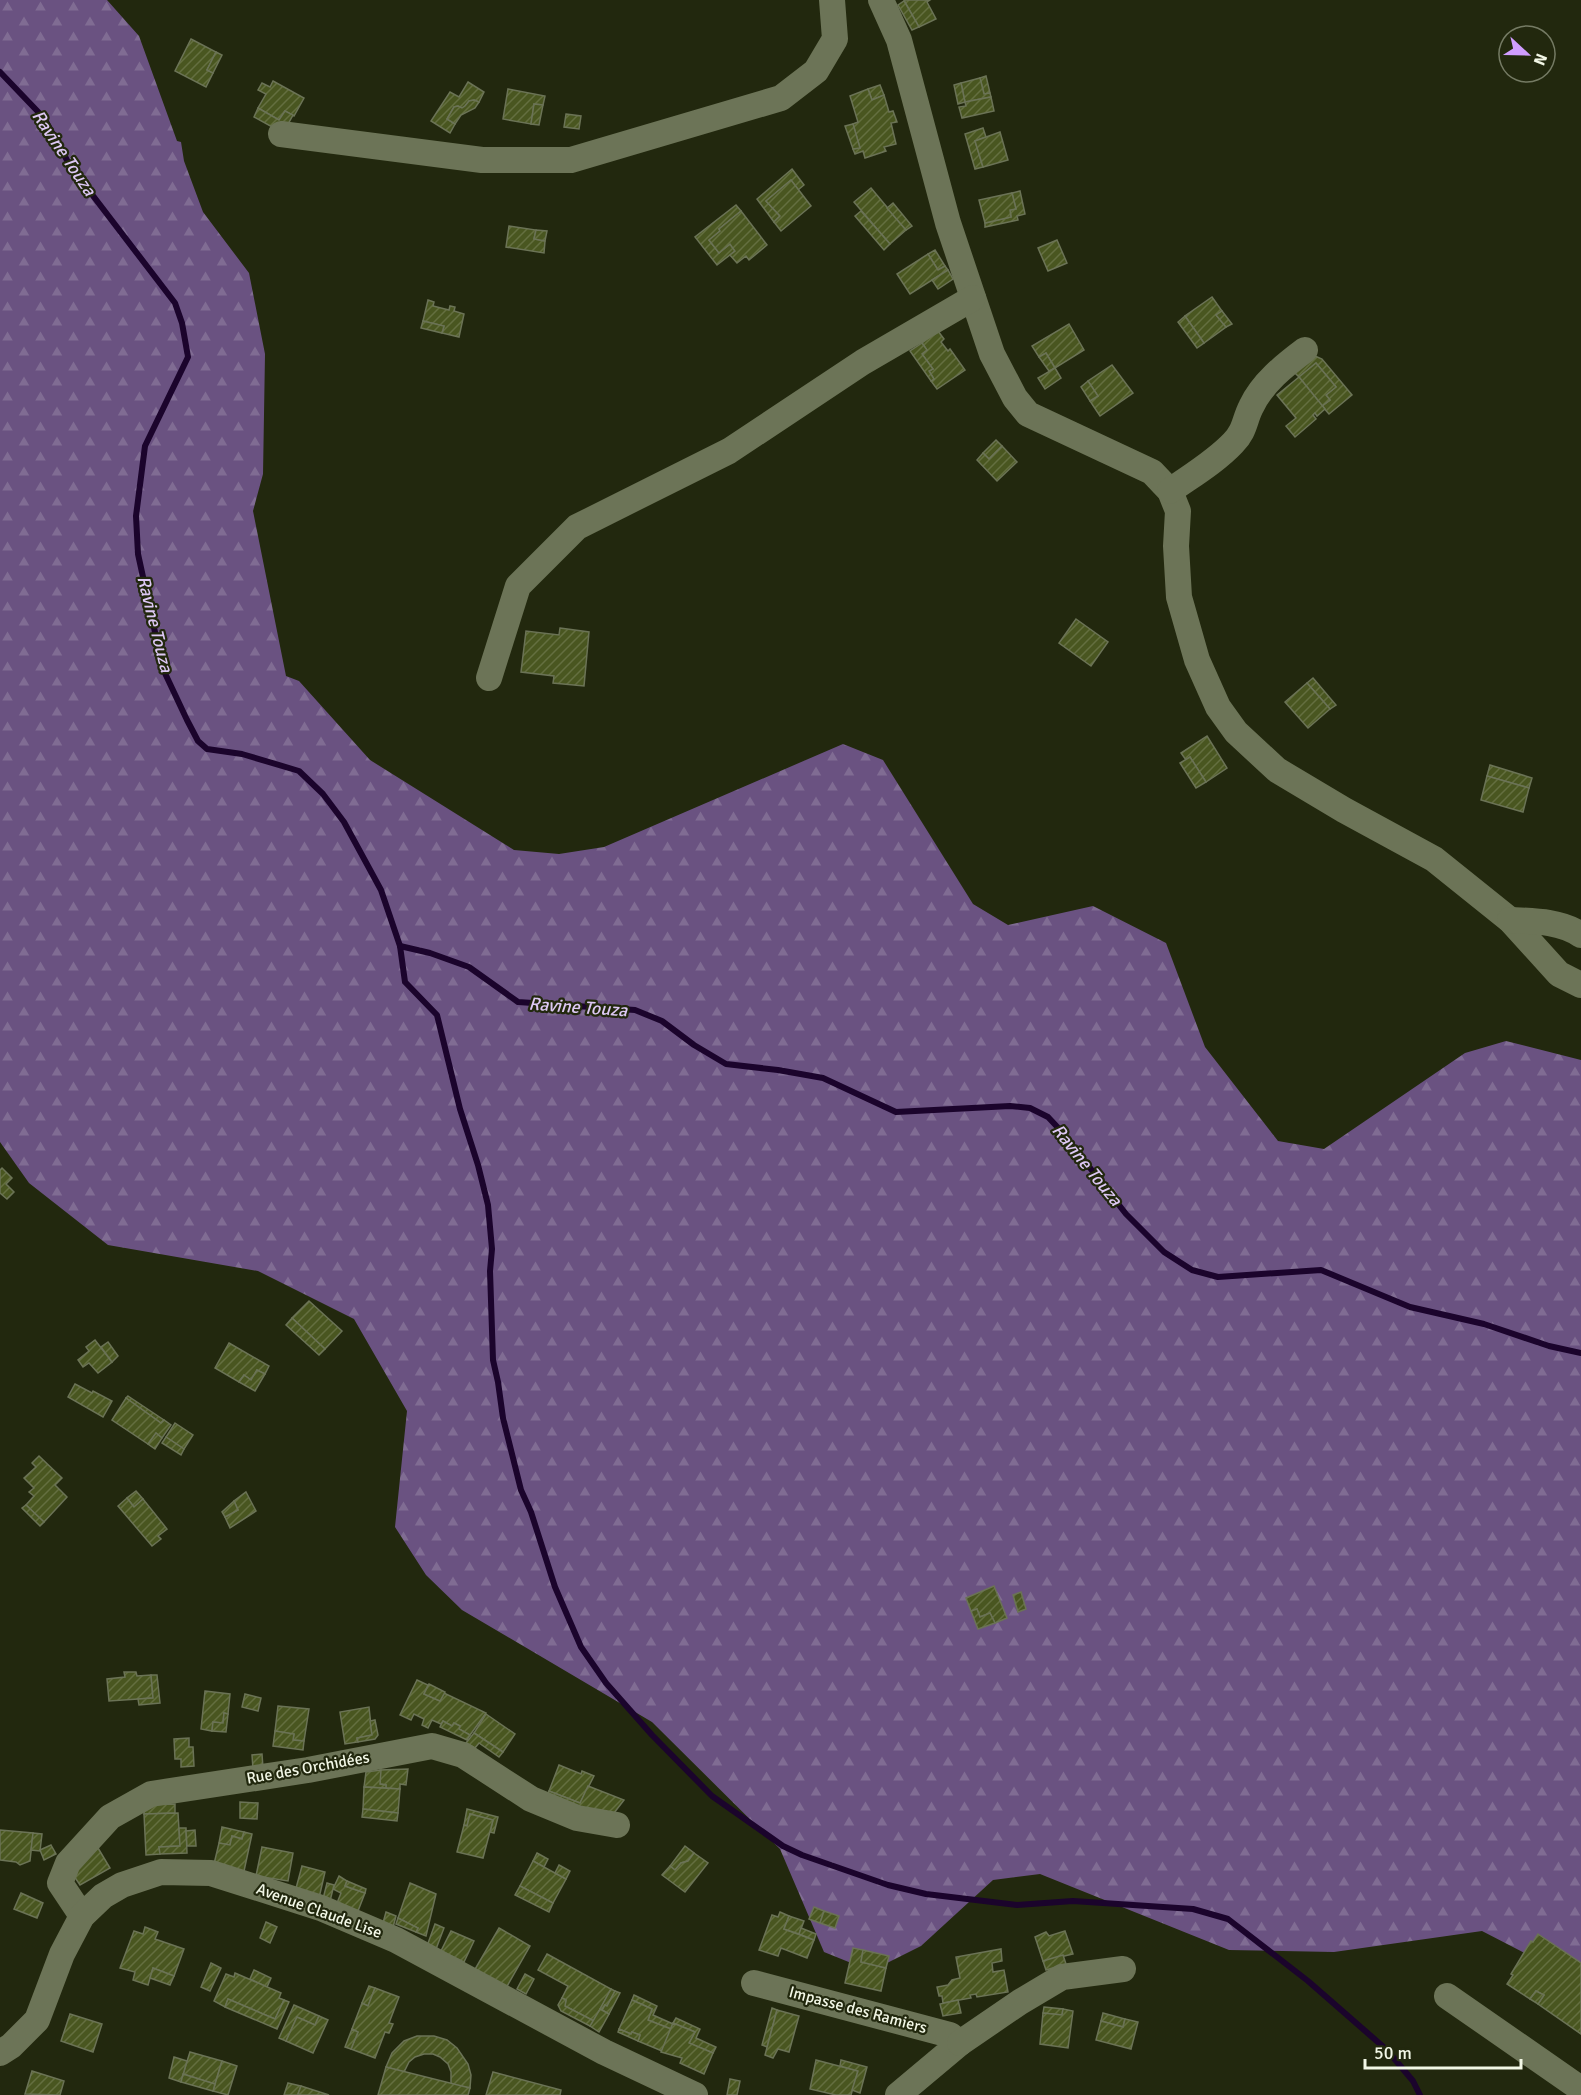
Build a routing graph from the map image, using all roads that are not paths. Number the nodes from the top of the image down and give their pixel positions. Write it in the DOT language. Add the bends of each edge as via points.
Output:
graph roads {
  1 [pos="832,0"];
  2 [pos="880,0"];
  3 [pos="281,134"];
  4 [pos="973,298"];
  5 [pos="1305,350"];
  6 [pos="1170,491"];
  7 [pos="489,678"];
  8 [pos="1509,920"];
  9 [pos="1581,935"];
  10 [pos="1581,985"];
  11 [pos="616,1826"];
  12 [pos="82,1916"];
  13 [pos="1123,1969"];
  14 [pos="754,1983"];
  15 [pos="1447,1996"];
  16 [pos="960,2043"];
  17 [pos="0,2053"];
  18 [pos="1581,2089"];
  19 [pos="695,2095"];
  20 [pos="898,2095"];
  1 -- 3 [label="street" via="835,39 816,71 781,98 571,160 482,160"];
  2 -- 4 [label="street" via="899,40 948,223"];
  4 -- 6 [label="street" via="992,354 1028,414 1152,472"];
  4 -- 7 [label="street" via="862,362 729,451 577,527 518,585"];
  5 -- 6 [label="street" via="1280,369 1263,390 1233,443"];
  6 -- 8 [label="street" via="1178,511 1179,597 1197,660 1218,707 1236,732 1277,770 1434,859"];
  8 -- 9 [label="street" via="1544,921"];
  8 -- 10 [label="street" via="1559,974"];
  11 -- 12 [label="street, Rue des Orchidées" via="577,1818 531,1799 463,1755 432,1746 151,1794 110,1817 68,1863 60,1882"];
  12 -- 17 [label="street, Avenue Claude Lise" via="62,1954 37,2020"];
  12 -- 19 [label="street, Avenue Claude Lise" via="122,1885 161,1872 211,1874 321,1908 396,1940 604,2052"];
  13 -- 16 [label="street" via="1062,1977"];
  14 -- 16 [label="street, Impasse des Ramiers" via="950,2035"];
  15 -- 18 [label="street"];
  16 -- 20 [label="street"];
}
